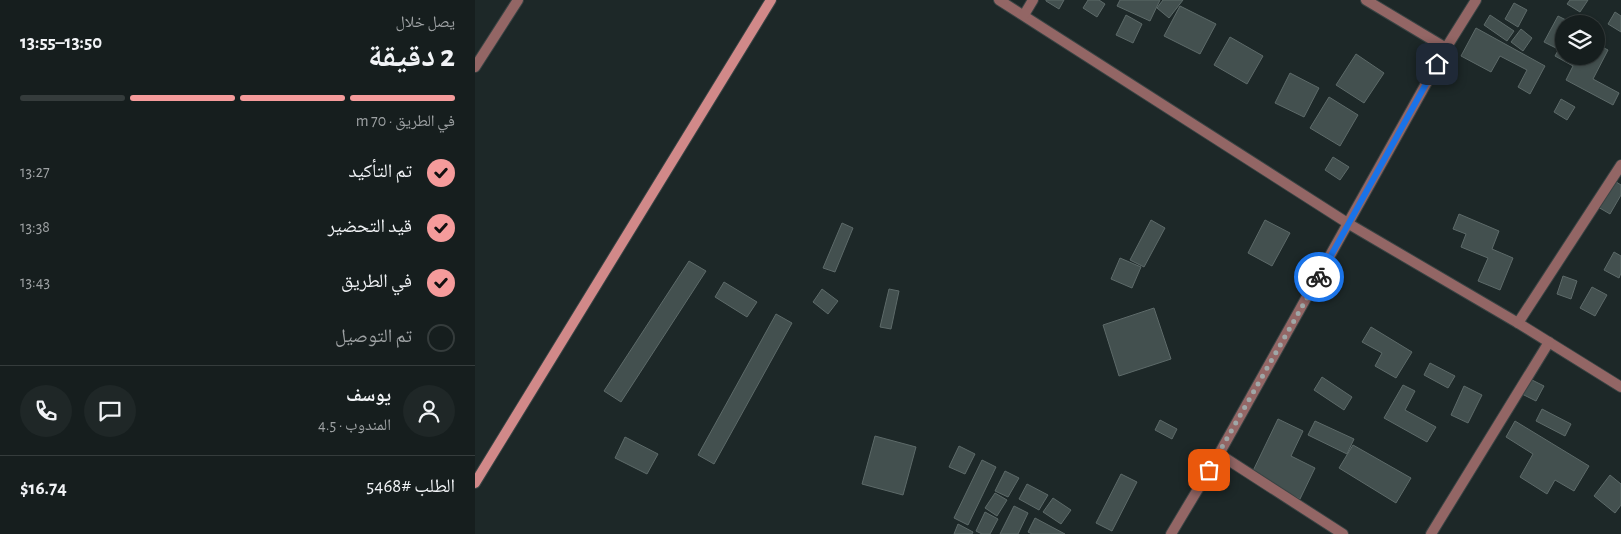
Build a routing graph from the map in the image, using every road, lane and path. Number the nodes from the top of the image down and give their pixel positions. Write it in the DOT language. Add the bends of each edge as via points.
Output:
graph roads {
  1 [pos="518,0"];
  2 [pos="771,0"];
  3 [pos="999,0"];
  4 [pos="1033,0"];
  5 [pos="1366,0"];
  6 [pos="1475,0"];
  7 [pos="1024,15"];
  8 [pos="1446,48"];
  9 [pos="475,66"];
  10 [pos="1621,166"];
  11 [pos="1349,224"];
  12 [pos="1518,323"];
  13 [pos="1549,342"];
  14 [pos="1621,387"];
  15 [pos="1219,454"];
  16 [pos="475,484"];
  17 [pos="1171,534"];
  18 [pos="1343,534"];
  19 [pos="1431,534"];
  1 -- 9 [label="street"];
  2 -- 16 [label="street"];
  3 -- 7 [label="street"];
  4 -- 7 [label="street"];
  5 -- 8 [label="street"];
  6 -- 8 [label="street"];
  7 -- 11 [label="street"];
  8 -- 11 [label="street"];
  10 -- 12 [label="street"];
  11 -- 12 [label="street"];
  11 -- 15 [label="street"];
  12 -- 13 [label="street"];
  13 -- 14 [label="street"];
  13 -- 19 [label="street"];
  15 -- 17 [label="street"];
  15 -- 18 [label="street"];
}
